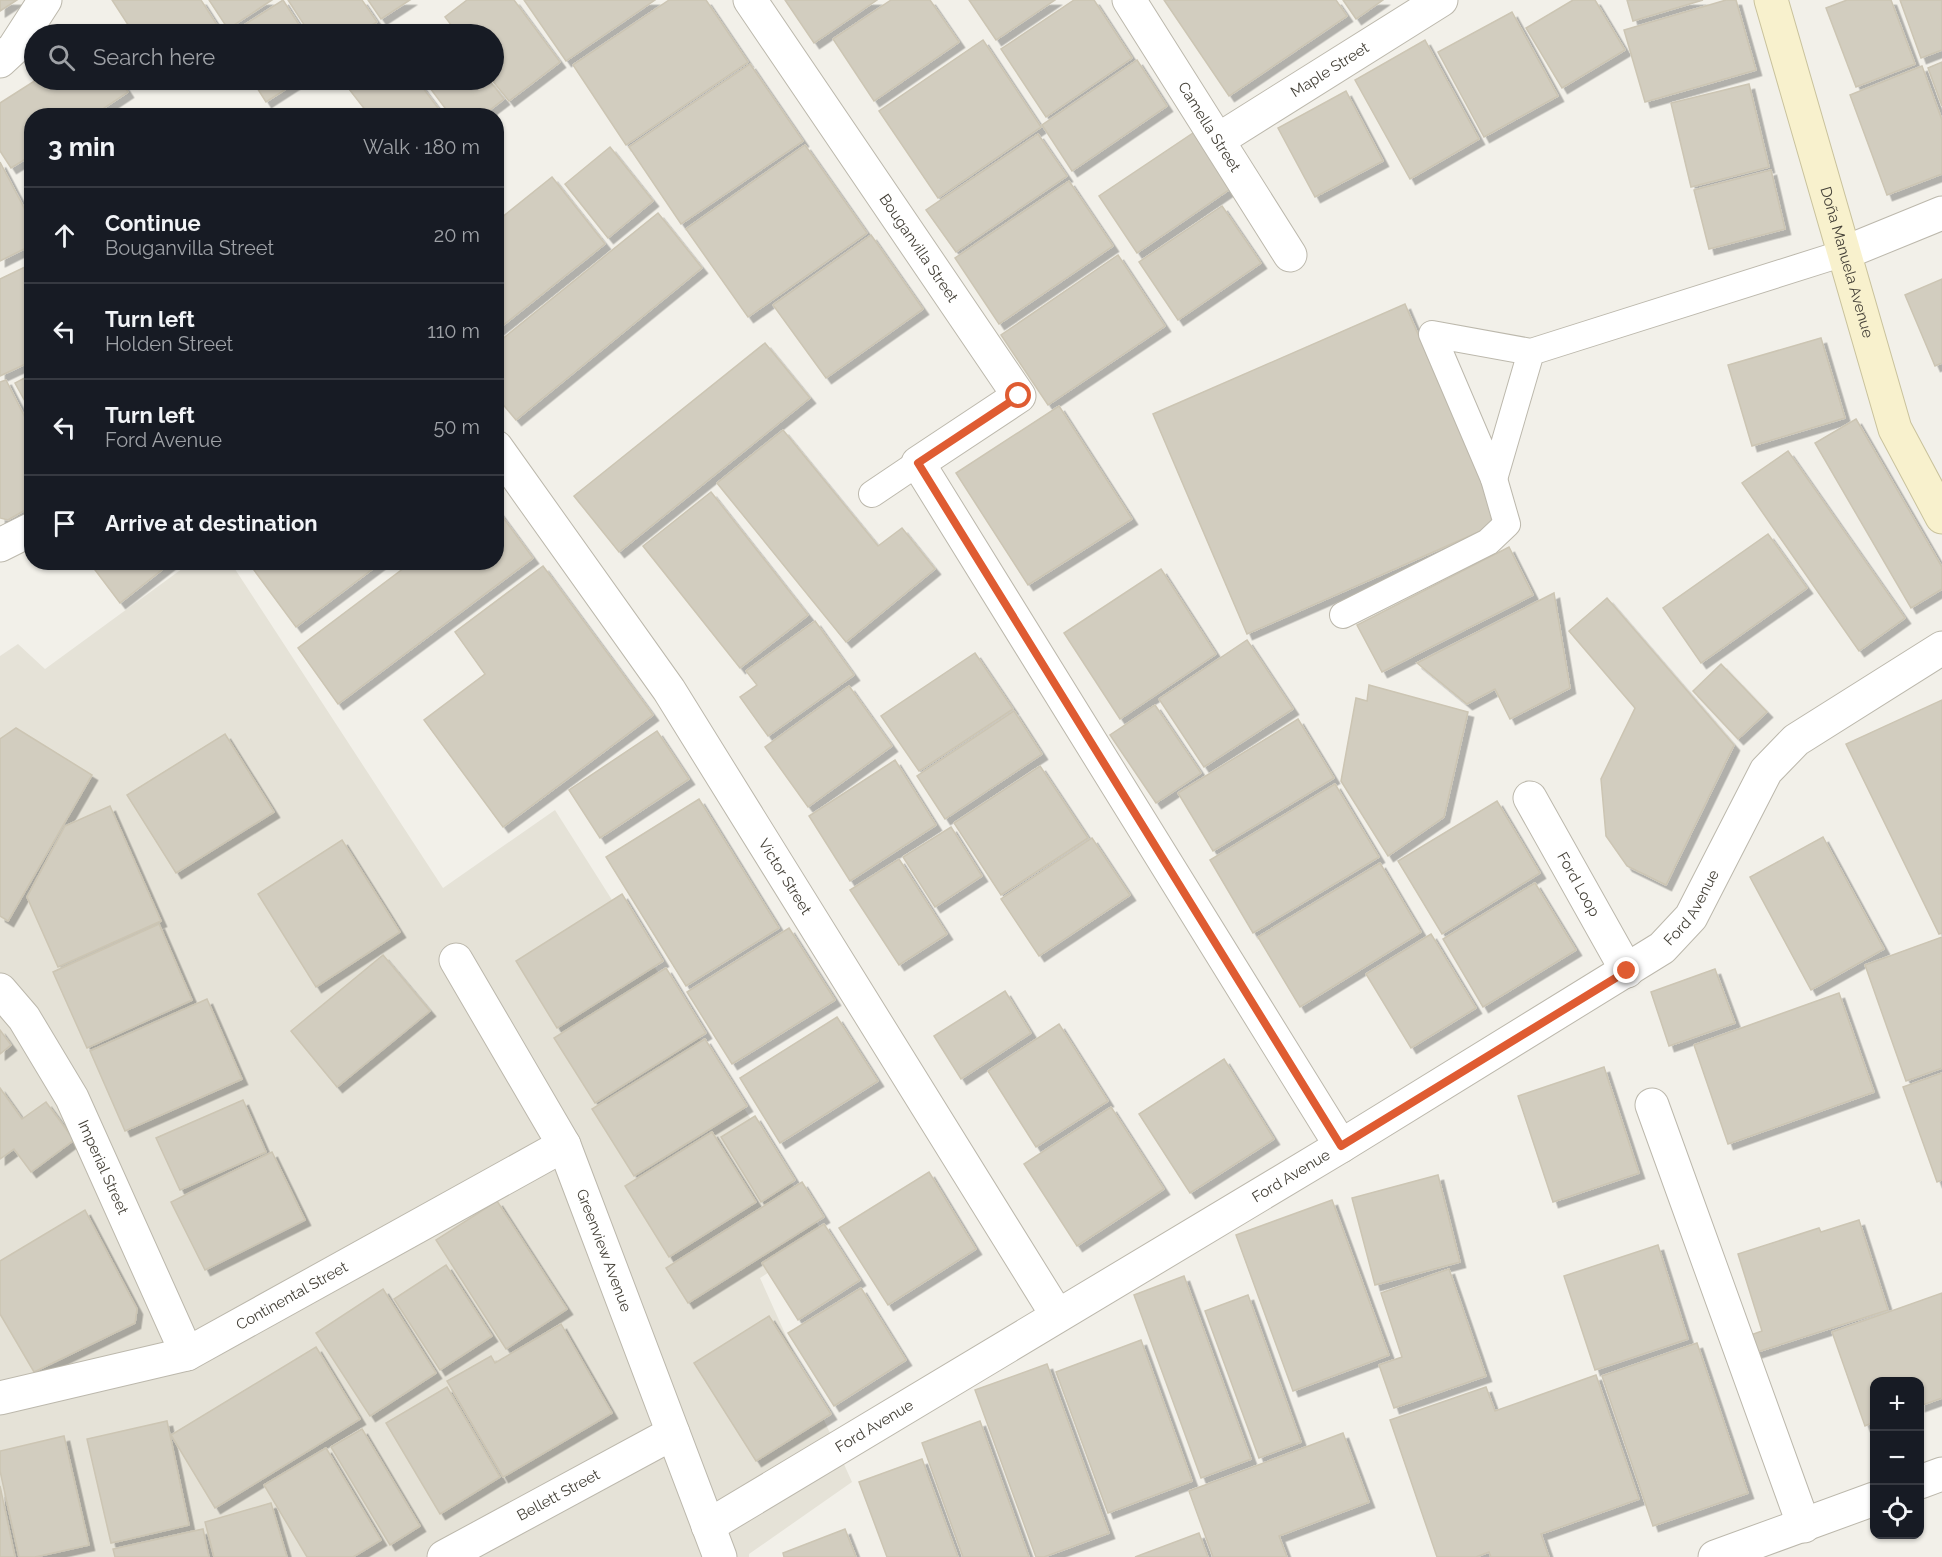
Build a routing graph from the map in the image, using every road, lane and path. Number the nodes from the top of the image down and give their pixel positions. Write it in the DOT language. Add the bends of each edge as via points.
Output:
graph roads {
  1 [pos="45,0"];
  2 [pos="750,0"];
  3 [pos="1129,0"];
  4 [pos="1442,0"];
  5 [pos="1771,0"];
  6 [pos="30,24"];
  7 [pos="24,33"];
  8 [pos="0,61"];
  9 [pos="1218,140"];
  10 [pos="1942,213"];
  11 [pos="1844,253"];
  12 [pos="1290,255"];
  13 [pos="1530,352"];
  14 [pos="504,458"];
  15 [pos="918,463"];
  16 [pos="1494,479"];
  17 [pos="872,495"];
  18 [pos="1942,517"];
  19 [pos="24,534"];
  20 [pos="0,545"];
  21 [pos="1343,615"];
  22 [pos="1942,648"];
  23 [pos="1530,798"];
  24 [pos="456,960"];
  25 [pos="1627,971"];
  26 [pos="0,990"];
  27 [pos="1652,1105"];
  28 [pos="564,1145"];
  29 [pos="1341,1146"];
  30 [pos="1057,1315"];
  31 [pos="187,1354"];
  32 [pos="0,1398"];
  33 [pos="673,1433"];
  34 [pos="1942,1474"];
  35 [pos="1924,1481"];
  36 [pos="1870,1501"];
  37 [pos="708,1526"];
  38 [pos="1804,1526"];
  39 [pos="444,1557"];
  40 [pos="720,1557"];
  41 [pos="1715,1557"];
  1 -- 6 [label="street"];
  2 -- 15 [label="street, Bouganvilla Street" via="1019,396"];
  3 -- 9 [label="street, Camella Street"];
  4 -- 9 [label="street, Maple Street"];
  5 -- 11 [label="street, Doña Manuela Avenue"];
  7 -- 8 [label="street"];
  9 -- 12 [label="street, Camella Street"];
  10 -- 11 [label="street"];
  11 -- 13 [label="lane"];
  11 -- 18 [label="street, Doña Manuela Avenue" via="1895,429"];
  13 -- 16 [label="lane"];
  13 -- 16 [label="lane" via="1432,334"];
  14 -- 30 [label="street, Victor Street" via="669,690"];
  15 -- 17 [label="lane"];
  15 -- 29 [label="street"];
  16 -- 21 [label="lane" via="1507,524 1488,542"];
  19 -- 20 [label="street"];
  22 -- 25 [label="street, Ford Avenue" via="1796,740 1766,771 1691,916 1662,948"];
  23 -- 25 [label="street, Ford Loop"];
  24 -- 28 [label="street, Greenview Avenue"];
  25 -- 29 [label="street, Ford Avenue"];
  26 -- 31 [label="street, Imperial Street" via="24,1018 72,1098"];
  27 -- 38 [label="street"];
  28 -- 31 [label="street, Continental Street"];
  28 -- 33 [label="street, Greenview Avenue"];
  29 -- 30 [label="street, Ford Avenue"];
  30 -- 37 [label="street, Ford Avenue"];
  31 -- 32 [label="street, Continental Street"];
  33 -- 37 [label="street, Greenview Avenue"];
  33 -- 39 [label="street, Bellett Street"];
  34 -- 35 [label="street"];
  36 -- 38 [label="street"];
  37 -- 40 [label="street, Greenview Avenue"];
  38 -- 41 [label="street"];
}
